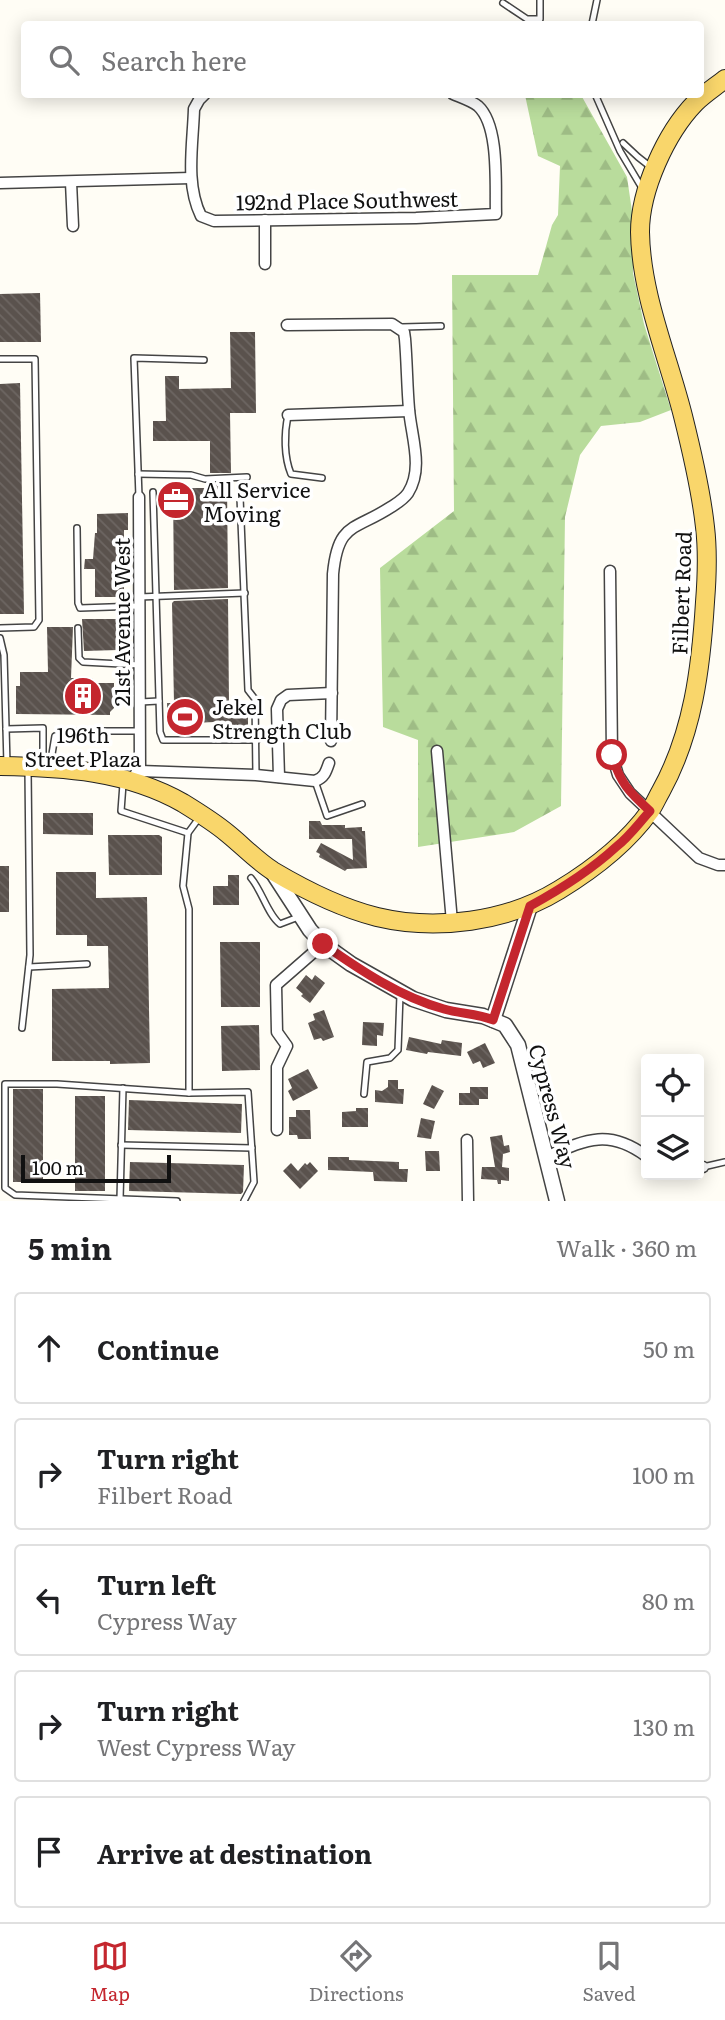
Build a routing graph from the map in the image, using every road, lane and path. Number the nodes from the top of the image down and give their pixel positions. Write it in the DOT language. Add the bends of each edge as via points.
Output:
graph roads {
  1 [pos="540,0"];
  2 [pos="597,0"];
  3 [pos="503,3"];
  4 [pos="593,21"];
  5 [pos="725,79"];
  6 [pos="704,96"];
  7 [pos="201,98"];
  8 [pos="462,98"];
  9 [pos="597,98"];
  10 [pos="701,98"];
  11 [pos="624,143"];
  12 [pos="654,170"];
  13 [pos="191,178"];
  14 [pos="71,182"];
  15 [pos="0,183"];
  16 [pos="646,193"];
  17 [pos="265,220"];
  18 [pos="73,226"];
  19 [pos="265,264"];
  20 [pos="287,325"];
  21 [pos="442,326"];
  22 [pos="399,327"];
  23 [pos="0,359"];
  24 [pos="204,360"];
  25 [pos="409,411"];
  26 [pos="288,415"];
  27 [pos="138,474"];
  28 [pos="247,477"];
  29 [pos="322,478"];
  30 [pos="153,492"];
  31 [pos="139,497"];
  32 [pos="240,497"];
  33 [pos="78,528"];
  34 [pos="610,571"];
  35 [pos="245,593"];
  36 [pos="156,596"];
  37 [pos="139,601"];
  38 [pos="0,628"];
  39 [pos="78,628"];
  40 [pos="0,638"];
  41 [pos="139,665"];
  42 [pos="332,693"];
  43 [pos="159,701"];
  44 [pos="140,702"];
  45 [pos="6,729"];
  46 [pos="140,731"];
  47 [pos="257,740"];
  48 [pos="331,741"];
  49 [pos="437,751"];
  50 [pos="329,763"];
  51 [pos="4,766"];
  52 [pos="40,767"];
  53 [pos="132,774"];
  54 [pos="257,775"];
  55 [pos="279,777"];
  56 [pos="315,781"];
  57 [pos="362,804"];
  58 [pos="650,811"];
  59 [pos="201,816"];
  60 [pos="188,833"];
  61 [pos="725,865"];
  62 [pos="270,869"];
  63 [pos="251,878"];
  64 [pos="530,906"];
  65 [pos="301,916"];
  66 [pos="452,922"];
  67 [pos="323,944"];
  68 [pos="87,964"];
  69 [pos="29,967"];
  70 [pos="401,992"];
  71 [pos="499,1022"];
  72 [pos="22,1028"];
  73 [pos="122,1088"];
  74 [pos="189,1093"];
  75 [pos="364,1094"];
  76 [pos="277,1130"];
  77 [pos="467,1140"];
  78 [pos="121,1144"];
  79 [pos="252,1148"];
  80 [pos="641,1153"];
  81 [pos="546,1157"];
  82 [pos="725,1162"];
  83 [pos="704,1166"];
  84 [pos="120,1199"];
  85 [pos="177,1201"];
  86 [pos="244,1201"];
  87 [pos="468,1201"];
  88 [pos="557,1201"];
  1 -- 3 [label="lane" via="540,19 527,19"];
  2 -- 4 [label="lane"];
  5 -- 6 [label="main road, Filbert Road"];
  7 -- 13 [label="street" via="194,109"];
  8 -- 17 [label="street, 192nd Place Southwest" via="478,106 490,123 496,214"];
  9 -- 16 [label="lane" via="620,152"];
  10 -- 12 [label="main road, Filbert Road" via="667,141"];
  11 -- 12 [label="lane"];
  12 -- 16 [label="main road, Filbert Road"];
  13 -- 14 [label="street"];
  13 -- 17 [label="street, 192nd Place Southwest" via="201,216 214,221"];
  14 -- 15 [label="street"];
  14 -- 18 [label="street"];
  16 -- 58 [label="main road, Filbert Road" via="640,231 643,267 697,479 707,566 702,656 690,725 673,771"];
  17 -- 19 [label="street"];
  20 -- 22 [label="street" via="383,323"];
  21 -- 22 [label="lane"];
  22 -- 25 [label="street" via="405,339"];
  23 -- 38 [label="lane" via="35,359 39,620 34,627"];
  24 -- 27 [label="lane" via="134,358"];
  25 -- 26 [label="street"];
  25 -- 42 [label="street" via="416,458 407,494 348,530 336,549"];
  26 -- 29 [label="lane" via="286,447 291,474"];
  27 -- 28 [label="lane"];
  27 -- 31 [label="lane"];
  30 -- 36 [label="lane"];
  31 -- 37 [label="street, 21st Avenue West"];
  32 -- 35 [label="lane"];
  33 -- 37 [label="lane" via="80,608"];
  34 -- 58 [label="street" via="612,755 630,793"];
  35 -- 36 [label="lane"];
  35 -- 47 [label="lane" via="248,690 255,699"];
  36 -- 37 [label="lane"];
  36 -- 43 [label="lane"];
  37 -- 41 [label="street, 21st Avenue West"];
  39 -- 41 [label="lane" via="83,662"];
  40 -- 45 [label="lane"];
  41 -- 44 [label="street, 21st Avenue West"];
  42 -- 48 [label="street"];
  42 -- 55 [label="street" via="288,695 281,700 277,709"];
  43 -- 44 [label="lane"];
  43 -- 47 [label="lane" via="163,740"];
  44 -- 46 [label="street, 21st Avenue West"];
  45 -- 51 [label="lane"];
  45 -- 52 [label="lane" via="43,728"];
  46 -- 52 [label="lane" via="67,731 55,736"];
  46 -- 53 [label="street, 21st Avenue West"];
  47 -- 54 [label="lane"];
  49 -- 66 [label="street"];
  50 -- 56 [label="street" via="321,779"];
  51 -- 52 [label="main road, Filbert Road"];
  52 -- 53 [label="main road, Filbert Road"];
  52 -- 69 [label="lane"];
  53 -- 54 [label="street"];
  53 -- 59 [label="main road, Filbert Road"];
  53 -- 60 [label="lane" via="121,811"];
  54 -- 55 [label="street"];
  55 -- 56 [label="street"];
  56 -- 57 [label="lane" via="327,816"];
  58 -- 61 [label="street" via="699,858"];
  58 -- 64 [label="main road, Filbert Road" via="586,872"];
  59 -- 60 [label="lane"];
  59 -- 62 [label="main road, Filbert Road"];
  60 -- 74 [label="lane" via="183,886 189,909"];
  62 -- 65 [label="street"];
  62 -- 66 [label="main road, Filbert Road" via="346,907 379,917"];
  63 -- 65 [label="lane" via="279,924"];
  64 -- 66 [label="main road, Filbert Road" via="494,917"];
  64 -- 71 [label="street"];
  65 -- 67 [label="street"];
  67 -- 70 [label="street"];
  67 -- 76 [label="street" via="276,985 277,1032 286,1046 277,1066"];
  68 -- 69 [label="lane"];
  69 -- 72 [label="lane"];
  70 -- 71 [label="street" via="446,1010"];
  70 -- 75 [label="lane" via="398,1051 390,1058 367,1062"];
  71 -- 81 [label="street, Cypress Way" via="517,1045"];
  73 -- 74 [label="lane"];
  73 -- 78 [label="lane"];
  73 -- 84 [label="lane" via="5,1084 5,1188 15,1195"];
  74 -- 79 [label="lane" via="248,1092"];
  77 -- 87 [label="street"];
  78 -- 79 [label="lane"];
  78 -- 84 [label="lane"];
  79 -- 86 [label="lane" via="254,1181"];
  80 -- 81 [label="street" via="604,1139 586,1140"];
  81 -- 88 [label="street, Cypress Way"];
  82 -- 83 [label="lane"];
  84 -- 85 [label="lane"];
}
